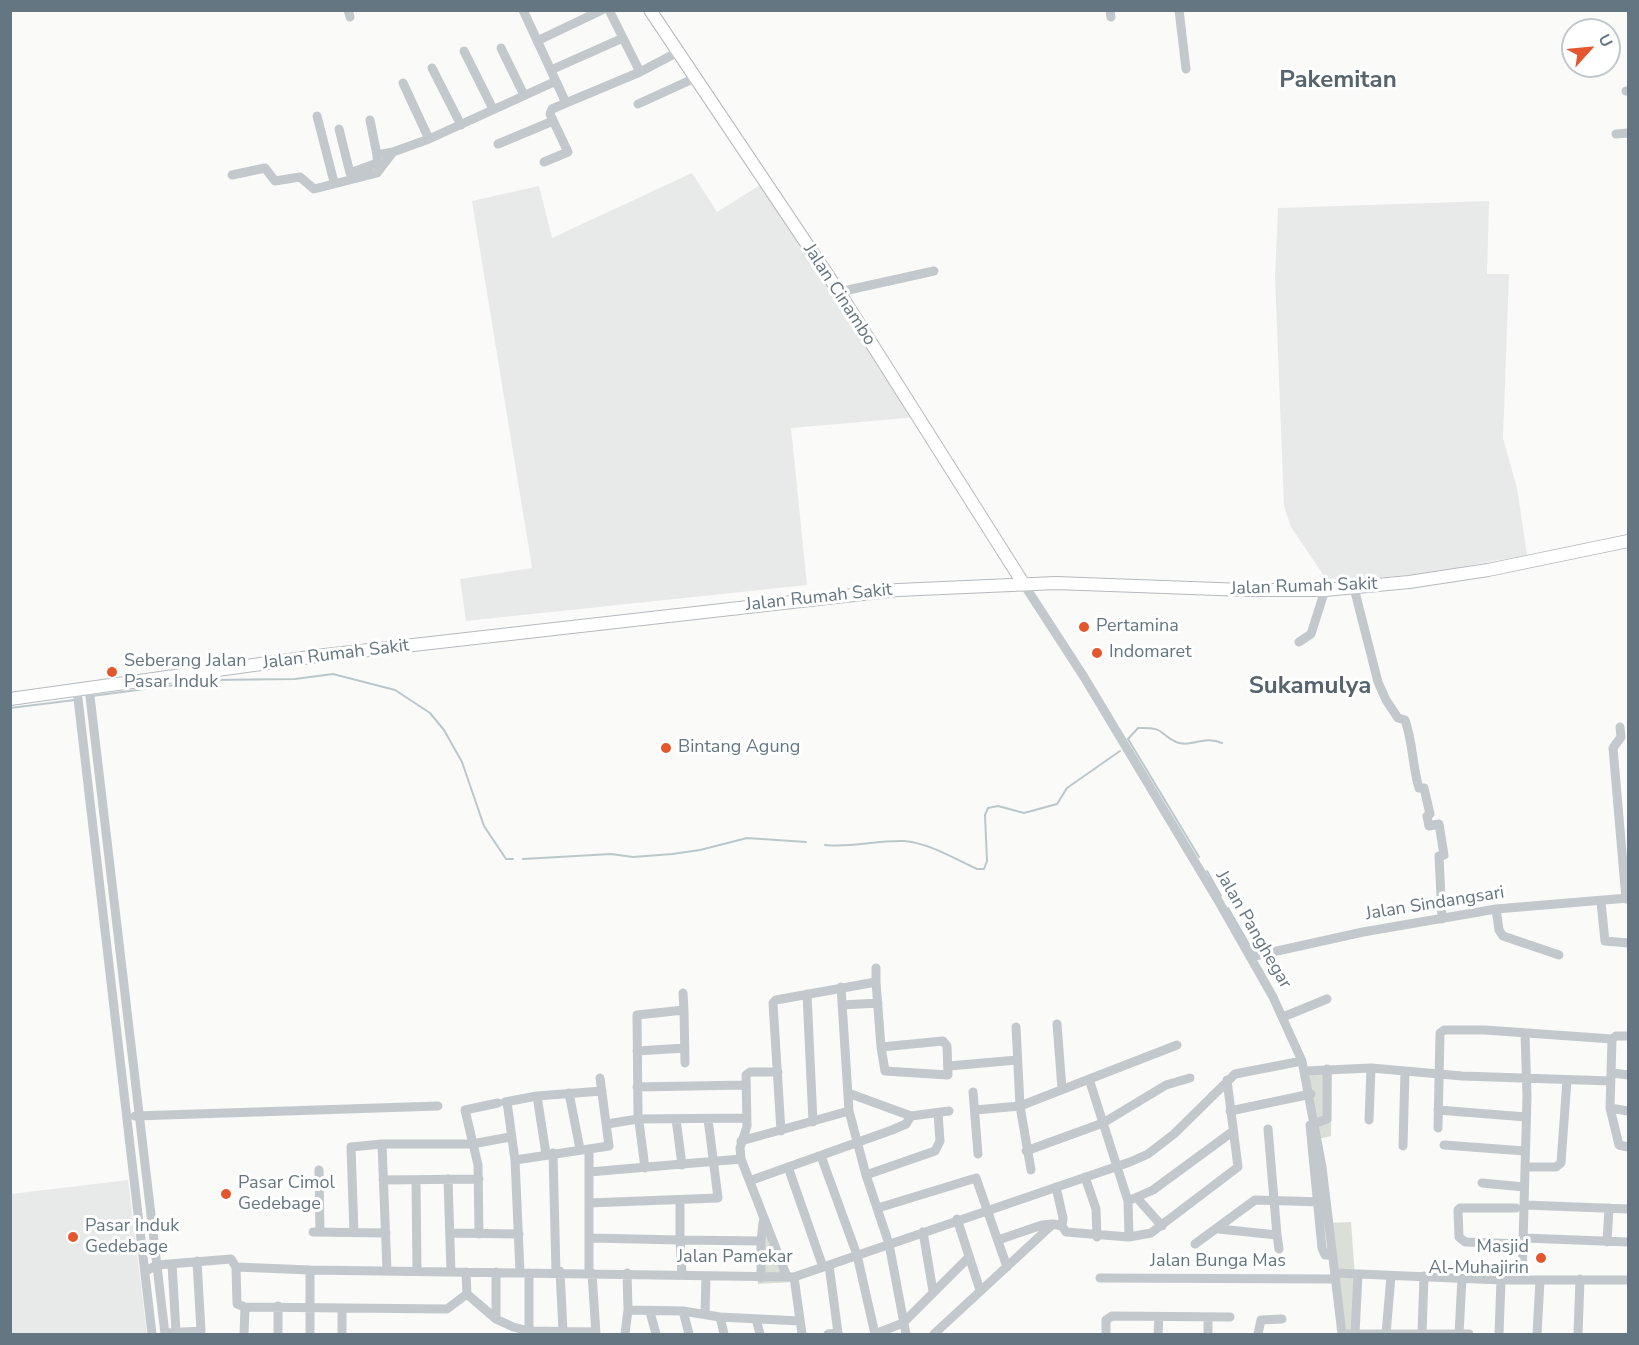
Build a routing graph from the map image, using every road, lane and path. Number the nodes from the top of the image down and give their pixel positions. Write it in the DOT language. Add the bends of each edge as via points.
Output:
graph roads {
  1 [pos="523,10"];
  2 [pos="602,10"];
  3 [pos="609,10"];
  4 [pos="650,10"];
  5 [pos="1179,10"];
  6 [pos="623,38"];
  7 [pos="537,41"];
  8 [pos="501,48"];
  9 [pos="464,51"];
  10 [pos="676,53"];
  11 [pos="432,68"];
  12 [pos="1186,69"];
  13 [pos="551,70"];
  14 [pos="640,72"];
  15 [pos="694,78"];
  16 [pos="554,81"];
  17 [pos="403,83"];
  18 [pos="524,95"];
  19 [pos="566,103"];
  20 [pos="638,104"];
  21 [pos="493,109"];
  22 [pos="317,116"];
  23 [pos="370,120"];
  24 [pos="553,121"];
  25 [pos="461,125"];
  26 [pos="339,129"];
  27 [pos="1629,133"];
  28 [pos="1616,134"];
  29 [pos="429,139"];
  30 [pos="498,144"];
  31 [pos="393,152"];
  32 [pos="377,155"];
  33 [pos="544,162"];
  34 [pos="232,175"];
  35 [pos="334,182"];
  36 [pos="934,271"];
  37 [pos="839,292"];
  38 [pos="1629,541"];
  39 [pos="1023,583"];
  40 [pos="1354,588"];
  41 [pos="1325,590"];
  42 [pos="1299,642"];
  43 [pos="84,696"];
  44 [pos="10,699"];
  45 [pos="1620,727"];
  46 [pos="1624,810"];
  47 [pos="1627,899"];
  48 [pos="1601,902"];
  49 [pos="1496,909"];
  50 [pos="1442,919"];
  51 [pos="1629,943"];
  52 [pos="1559,955"];
  53 [pos="1250,957"];
  54 [pos="876,968"];
  55 [pos="876,982"];
  56 [pos="842,987"];
  57 [pos="683,993"];
  58 [pos="807,994"];
  59 [pos="1327,999"];
  60 [pos="878,1003"];
  61 [pos="842,1005"];
  62 [pos="684,1010"];
  63 [pos="1283,1017"];
  64 [pos="1057,1024"];
  65 [pos="1016,1027"];
  66 [pos="1525,1033"];
  67 [pos="1629,1036"];
  68 [pos="1612,1039"];
  69 [pos="1177,1045"];
  70 [pos="881,1047"];
  71 [pos="685,1048"];
  72 [pos="638,1051"];
  73 [pos="1017,1060"];
  74 [pos="1302,1061"];
  75 [pos="685,1063"];
  76 [pos="949,1066"];
  77 [pos="1371,1068"];
  78 [pos="1327,1069"];
  79 [pos="1305,1071"];
  80 [pos="1405,1071"];
  81 [pos="778,1072"];
  82 [pos="1438,1074"];
  83 [pos="1629,1075"];
  84 [pos="1612,1077"];
  85 [pos="600,1078"];
  86 [pos="1190,1078"];
  87 [pos="1089,1079"];
  88 [pos="1527,1079"];
  89 [pos="1227,1080"];
  90 [pos="1567,1080"];
  91 [pos="746,1085"];
  92 [pos="637,1087"];
  93 [pos="1062,1089"];
  94 [pos="602,1091"];
  95 [pos="973,1092"];
  96 [pos="569,1093"];
  97 [pos="848,1094"];
  98 [pos="1311,1094"];
  99 [pos="537,1096"];
  100 [pos="503,1102"];
  101 [pos="438,1106"];
  102 [pos="1020,1107"];
  103 [pos="1610,1108"];
  104 [pos="975,1110"];
  105 [pos="1438,1110"];
  106 [pos="1629,1110"];
  107 [pos="849,1111"];
  108 [pos="949,1111"];
  109 [pos="1230,1111"];
  110 [pos="938,1113"];
  111 [pos="1309,1115"];
  112 [pos="139,1116"];
  113 [pos="911,1116"];
  114 [pos="126,1117"];
  115 [pos="1526,1117"];
  116 [pos="746,1118"];
  117 [pos="638,1119"];
  118 [pos="676,1119"];
  119 [pos="708,1119"];
  120 [pos="1369,1120"];
  121 [pos="813,1122"];
  122 [pos="1103,1123"];
  123 [pos="607,1124"];
  124 [pos="1316,1124"];
  125 [pos="1438,1128"];
  126 [pos="1268,1129"];
  127 [pos="781,1131"];
  128 [pos="1232,1132"];
  129 [pos="510,1137"];
  130 [pos="741,1141"];
  131 [pos="858,1142"];
  132 [pos="382,1144"];
  133 [pos="471,1144"];
  134 [pos="1444,1145"];
  135 [pos="1403,1146"];
  136 [pos="1629,1147"];
  137 [pos="584,1149"];
  138 [pos="1026,1151"];
  139 [pos="1523,1151"];
  140 [pos="550,1154"];
  141 [pos="978,1154"];
  142 [pos="821,1156"];
  143 [pos="741,1159"];
  144 [pos="515,1160"];
  145 [pos="713,1163"];
  146 [pos="682,1165"];
  147 [pos="1117,1165"];
  148 [pos="788,1167"];
  149 [pos="1525,1167"];
  150 [pos="645,1168"];
  151 [pos="319,1170"];
  152 [pos="1030,1170"];
  153 [pos="589,1172"];
  154 [pos="866,1175"];
  155 [pos="1085,1177"];
  156 [pos="448,1179"];
  157 [pos="479,1179"];
  158 [pos="383,1180"];
  159 [pos="416,1180"];
  160 [pos="752,1180"];
  161 [pos="1482,1182"];
  162 [pos="1056,1187"];
  163 [pos="1524,1187"];
  164 [pos="680,1200"];
  165 [pos="1133,1200"];
  166 [pos="1274,1200"];
  167 [pos="1322,1202"];
  168 [pos="589,1203"];
  169 [pos="1520,1206"];
  170 [pos="878,1208"];
  171 [pos="988,1209"];
  172 [pos="1609,1209"];
  173 [pos="1629,1209"];
  174 [pos="762,1218"];
  175 [pos="957,1220"];
  176 [pos="1058,1225"];
  177 [pos="1162,1226"];
  178 [pos="1219,1228"];
  179 [pos="923,1232"];
  180 [pos="354,1233"];
  181 [pos="386,1233"];
  182 [pos="450,1233"];
  183 [pos="519,1233"];
  184 [pos="478,1234"];
  185 [pos="1277,1235"];
  186 [pos="1097,1236"];
  187 [pos="1129,1237"];
  188 [pos="590,1238"];
  189 [pos="680,1240"];
  190 [pos="998,1240"];
  191 [pos="761,1241"];
  192 [pos="1524,1241"];
  193 [pos="1607,1242"];
  194 [pos="1629,1242"];
  195 [pos="889,1244"];
  196 [pos="1195,1244"];
  197 [pos="1279,1249"];
  198 [pos="857,1256"];
  199 [pos="969,1257"];
  200 [pos="197,1261"];
  201 [pos="172,1264"];
  202 [pos="157,1265"];
  203 [pos="826,1266"];
  204 [pos="236,1267"];
  205 [pos="1007,1267"];
  206 [pos="310,1270"];
  207 [pos="417,1270"];
  208 [pos="146,1271"];
  209 [pos="387,1271"];
  210 [pos="558,1271"];
  211 [pos="452,1272"];
  212 [pos="466,1272"];
  213 [pos="496,1272"];
  214 [pos="524,1272"];
  215 [pos="591,1272"];
  216 [pos="627,1273"];
  217 [pos="1358,1274"];
  218 [pos="682,1275"];
  219 [pos="706,1276"];
  220 [pos="1335,1276"];
  221 [pos="1391,1276"];
  222 [pos="1424,1276"];
  223 [pos="790,1277"];
  224 [pos="761,1278"];
  225 [pos="1100,1278"];
  226 [pos="1462,1278"];
  227 [pos="1580,1279"];
  228 [pos="1501,1280"];
  229 [pos="1522,1280"];
  230 [pos="1540,1280"];
  231 [pos="1629,1280"];
  232 [pos="980,1290"];
  233 [pos="933,1291"];
  234 [pos="467,1294"];
  235 [pos="278,1306"];
  236 [pos="244,1307"];
  237 [pos="311,1308"];
  238 [pos="342,1308"];
  239 [pos="628,1310"];
  240 [pos="683,1311"];
  241 [pos="650,1312"];
  242 [pos="705,1314"];
  243 [pos="720,1317"];
  244 [pos="1159,1317"];
  245 [pos="1208,1317"];
  246 [pos="1230,1317"];
  247 [pos="496,1319"];
  248 [pos="756,1319"];
  249 [pos="1282,1319"];
  250 [pos="800,1321"];
  251 [pos="903,1323"];
  252 [pos="176,1332"];
  253 [pos="563,1332"];
  254 [pos="530,1333"];
  255 [pos="596,1333"];
  256 [pos="165,1334"];
  257 [pos="835,1334"];
  258 [pos="1342,1334"];
  259 [pos="1355,1334"];
  260 [pos="1386,1334"];
  261 [pos="1422,1334"];
  262 [pos="1460,1334"];
  263 [pos="152,1335"];
  264 [pos="244,1335"];
  265 [pos="278,1335"];
  266 [pos="310,1335"];
  267 [pos="342,1335"];
  268 [pos="625,1335"];
  269 [pos="656,1335"];
  270 [pos="689,1335"];
  271 [pos="724,1335"];
  272 [pos="760,1335"];
  273 [pos="802,1335"];
  274 [pos="875,1335"];
  275 [pos="906,1335"];
  276 [pos="934,1335"];
  277 [pos="1106,1335"];
  278 [pos="1158,1335"];
  279 [pos="1208,1335"];
  280 [pos="1258,1335"];
  281 [pos="1469,1335"];
  282 [pos="1500,1335"];
  283 [pos="1537,1335"];
  284 [pos="1578,1335"];
  1 -- 7 [label="street"];
  2 -- 7 [label="street"];
  3 -- 6 [label="street"];
  4 -- 10 [label="main road, Jalan Cinambo"];
  5 -- 12 [label="street"];
  6 -- 13 [label="street"];
  6 -- 14 [label="street"];
  7 -- 13 [label="street"];
  8 -- 18 [label="street"];
  9 -- 21 [label="street"];
  10 -- 14 [label="street"];
  10 -- 15 [label="main road, Jalan Cinambo"];
  11 -- 25 [label="street"];
  13 -- 16 [label="street"];
  14 -- 19 [label="street"];
  15 -- 20 [label="street"];
  15 -- 37 [label="main road, Jalan Cinambo"];
  16 -- 18 [label="street"];
  16 -- 19 [label="street"];
  17 -- 29 [label="street"];
  18 -- 21 [label="street"];
  19 -- 24 [label="street" via="550,111"];
  21 -- 25 [label="street"];
  22 -- 35 [label="street"];
  23 -- 32 [label="street"];
  24 -- 30 [label="street"];
  24 -- 33 [label="street" via="568,152"];
  25 -- 29 [label="street"];
  26 -- 32 [label="street" via="351,173 371,167"];
  27 -- 28 [label="street"];
  29 -- 31 [label="street"];
  31 -- 32 [label="street"];
  31 -- 35 [label="street" via="377,173"];
  34 -- 35 [label="street" via="265,168 275,181 300,177 314,189"];
  36 -- 37 [label="street"];
  37 -- 39 [label="main road, Jalan Cinambo"];
  38 -- 40 [label="main road, Jalan Rumah Sakit" via="1477,572"];
  39 -- 41 [label="main road, Jalan Rumah Sakit"];
  39 -- 43 [label="main road, Jalan Rumah Sakit" via="898,590 325,655"];
  39 -- 53 [label="street, Jalan Panghegar" via="1084,677"];
  40 -- 41 [label="main road, Jalan Rumah Sakit"];
  40 -- 50 [label="street" via="1378,682 1398,718 1404,718 1412,738 1415,775 1419,788 1424,788 1430,810 1429,826 1439,824 1444,855 1439,856"];
  41 -- 42 [label="street" via="1311,634"];
  43 -- 44 [label="main road, Jalan Rumah Sakit"];
  43 -- 112 [label="street"];
  43 -- 114 [label="street"];
  45 -- 46 [label="street" via="1621,737 1613,748"];
  46 -- 47 [label="street"];
  47 -- 48 [label="street, Jalan Sindangsari"];
  48 -- 49 [label="street, Jalan Sindangsari"];
  48 -- 51 [label="street" via="1605,941"];
  49 -- 50 [label="street, Jalan Sindangsari"];
  49 -- 52 [label="street" via="1498,930 1503,936"];
  50 -- 53 [label="street, Jalan Sindangsari"];
  53 -- 63 [label="street, Jalan Panghegar"];
  54 -- 55 [label="street"];
  55 -- 56 [label="street"];
  55 -- 60 [label="street"];
  56 -- 58 [label="street"];
  56 -- 61 [label="street"];
  57 -- 62 [label="street"];
  58 -- 81 [label="street" via="773,1003"];
  58 -- 121 [label="street"];
  59 -- 63 [label="street"];
  60 -- 61 [label="street"];
  60 -- 70 [label="street"];
  61 -- 97 [label="street"];
  62 -- 71 [label="street"];
  62 -- 72 [label="street" via="638,1014"];
  63 -- 74 [label="street, Jalan Panghegar"];
  64 -- 93 [label="street"];
  65 -- 73 [label="street"];
  66 -- 68 [label="street"];
  66 -- 82 [label="street" via="1444,1030 1440,1033"];
  66 -- 88 [label="street"];
  67 -- 68 [label="street"];
  68 -- 84 [label="street"];
  69 -- 87 [label="street"];
  70 -- 76 [label="street" via="943,1041"];
  70 -- 76 [label="street" via="883,1067 889,1072 944,1076 948,1075"];
  71 -- 72 [label="street"];
  71 -- 75 [label="street"];
  72 -- 92 [label="street"];
  73 -- 76 [label="street"];
  73 -- 102 [label="street"];
  74 -- 79 [label="street, Jalan Panghegar"];
  74 -- 89 [label="street, Jalan Pamekar" via="1235,1074"];
  77 -- 78 [label="street"];
  77 -- 80 [label="street"];
  77 -- 120 [label="street"];
  78 -- 79 [label="street"];
  78 -- 124 [label="street" via="1326,1119"];
  79 -- 98 [label="street, Jalan Panghegar"];
  80 -- 82 [label="street"];
  80 -- 135 [label="street"];
  81 -- 91 [label="street" via="747,1072"];
  81 -- 127 [label="street"];
  82 -- 88 [label="street"];
  82 -- 105 [label="street"];
  83 -- 84 [label="street"];
  84 -- 90 [label="street"];
  84 -- 103 [label="street"];
  85 -- 94 [label="street"];
  86 -- 122 [label="street" via="1166,1085"];
  87 -- 93 [label="street"];
  87 -- 122 [label="street"];
  88 -- 90 [label="street"];
  88 -- 115 [label="street"];
  89 -- 109 [label="street"];
  89 -- 147 [label="street, Jalan Pamekar" via="1174,1134 1148,1154"];
  90 -- 149 [label="street" via="1561,1163 1556,1167"];
  91 -- 92 [label="street"];
  91 -- 116 [label="street"];
  92 -- 117 [label="street"];
  93 -- 102 [label="street"];
  94 -- 96 [label="street"];
  94 -- 123 [label="street"];
  95 -- 104 [label="street"];
  96 -- 99 [label="street"];
  96 -- 137 [label="street"];
  97 -- 107 [label="street"];
  97 -- 113 [label="street"];
  98 -- 109 [label="street"];
  98 -- 124 [label="street, Jalan Panghegar"];
  99 -- 100 [label="street"];
  99 -- 140 [label="street"];
  100 -- 129 [label="street"];
  100 -- 133 [label="street" via="466,1109"];
  101 -- 112 [label="street"];
  102 -- 104 [label="street"];
  102 -- 138 [label="street"];
  103 -- 106 [label="street"];
  103 -- 136 [label="street" via="1619,1145"];
  104 -- 141 [label="street"];
  105 -- 115 [label="street"];
  105 -- 125 [label="street"];
  107 -- 121 [label="street"];
  107 -- 131 [label="street"];
  108 -- 110 [label="street"];
  109 -- 128 [label="street"];
  110 -- 113 [label="street"];
  110 -- 154 [label="street" via="940,1141 935,1151"];
  111 -- 167 [label="street"];
  112 -- 114 [label="street"];
  112 -- 202 [label="street"];
  113 -- 131 [label="street" via="906,1124"];
  114 -- 208 [label="street"];
  115 -- 139 [label="street"];
  116 -- 119 [label="street"];
  116 -- 130 [label="street"];
  117 -- 118 [label="street"];
  117 -- 123 [label="street"];
  117 -- 150 [label="street"];
  118 -- 119 [label="street"];
  118 -- 146 [label="street"];
  119 -- 145 [label="street"];
  121 -- 127 [label="street"];
  122 -- 138 [label="street"];
  122 -- 147 [label="street"];
  123 -- 137 [label="street" via="609,1146"];
  124 -- 167 [label="street, Jalan Panghegar"];
  126 -- 166 [label="street"];
  127 -- 130 [label="street"];
  128 -- 165 [label="street"];
  128 -- 177 [label="street" via="1238,1167"];
  129 -- 133 [label="street"];
  129 -- 144 [label="street"];
  130 -- 143 [label="street"];
  131 -- 142 [label="street"];
  131 -- 154 [label="street"];
  132 -- 133 [label="street"];
  132 -- 158 [label="street"];
  132 -- 180 [label="street" via="351,1147"];
  133 -- 157 [label="street"];
  134 -- 139 [label="street"];
  137 -- 140 [label="street"];
  137 -- 153 [label="street"];
  138 -- 152 [label="street"];
  139 -- 149 [label="street"];
  140 -- 144 [label="street"];
  140 -- 210 [label="street"];
  142 -- 148 [label="street"];
  142 -- 198 [label="street"];
  143 -- 145 [label="street"];
  143 -- 160 [label="street"];
  144 -- 183 [label="street"];
  145 -- 146 [label="street"];
  145 -- 164 [label="street" via="718,1198"];
  146 -- 150 [label="street"];
  147 -- 155 [label="street, Jalan Pamekar"];
  147 -- 165 [label="street"];
  148 -- 160 [label="street"];
  148 -- 203 [label="street"];
  149 -- 163 [label="street"];
  150 -- 153 [label="street"];
  151 -- 180 [label="street" via="316,1232"];
  153 -- 168 [label="street"];
  154 -- 170 [label="street"];
  155 -- 162 [label="street, Jalan Pamekar"];
  155 -- 186 [label="street" via="1096,1209"];
  156 -- 157 [label="street"];
  156 -- 159 [label="street"];
  156 -- 182 [label="street"];
  157 -- 184 [label="street"];
  158 -- 159 [label="street"];
  158 -- 181 [label="street"];
  159 -- 207 [label="street"];
  160 -- 174 [label="street"];
  161 -- 163 [label="street"];
  162 -- 171 [label="street, Jalan Pamekar"];
  162 -- 176 [label="street" via="1063,1218"];
  163 -- 169 [label="street"];
  164 -- 168 [label="street"];
  164 -- 189 [label="street"];
  165 -- 177 [label="street"];
  165 -- 187 [label="street"];
  166 -- 167 [label="street"];
  166 -- 178 [label="street" via="1255,1200 1243,1206"];
  166 -- 185 [label="street"];
  167 -- 220 [label="street, Jalan Panghegar"];
  168 -- 188 [label="street"];
  169 -- 172 [label="street"];
  169 -- 192 [label="street"];
  169 -- 192 [label="street" via="1460,1208 1459,1237 1465,1242"];
  170 -- 171 [label="street" via="974,1177"];
  170 -- 195 [label="street"];
  171 -- 175 [label="street, Jalan Pamekar"];
  171 -- 190 [label="street"];
  172 -- 173 [label="street"];
  172 -- 193 [label="street"];
  174 -- 191 [label="street"];
  174 -- 223 [label="street"];
  175 -- 179 [label="street, Jalan Pamekar"];
  175 -- 199 [label="street"];
  176 -- 186 [label="street" via="1066,1232"];
  176 -- 190 [label="street" via="1042,1225"];
  176 -- 205 [label="street"];
  177 -- 187 [label="street" via="1144,1236"];
  178 -- 185 [label="street"];
  178 -- 196 [label="street"];
  179 -- 195 [label="street, Jalan Pamekar"];
  179 -- 233 [label="street"];
  180 -- 181 [label="street"];
  181 -- 209 [label="street"];
  182 -- 184 [label="street"];
  182 -- 211 [label="street"];
  183 -- 184 [label="street"];
  183 -- 214 [label="street"];
  185 -- 197 [label="street"];
  186 -- 187 [label="street"];
  188 -- 189 [label="street"];
  188 -- 215 [label="street"];
  189 -- 191 [label="street"];
  189 -- 218 [label="street"];
  190 -- 205 [label="street"];
  191 -- 224 [label="street"];
  192 -- 193 [label="street"];
  192 -- 229 [label="street"];
  193 -- 194 [label="street"];
  195 -- 198 [label="street, Jalan Pamekar"];
  195 -- 251 [label="street"];
  198 -- 203 [label="street, Jalan Pamekar"];
  198 -- 274 [label="street"];
  199 -- 232 [label="street"];
  199 -- 233 [label="street"];
  200 -- 201 [label="street, Jalan Pamekar"];
  200 -- 204 [label="street, Jalan Pamekar" via="231,1259"];
  200 -- 252 [label="street" via="201,1330"];
  201 -- 202 [label="street, Jalan Pamekar"];
  201 -- 252 [label="street"];
  202 -- 208 [label="street"];
  202 -- 256 [label="street"];
  203 -- 223 [label="street, Jalan Pamekar"];
  203 -- 257 [label="street"];
  204 -- 206 [label="street, Jalan Pamekar"];
  204 -- 236 [label="street" via="237,1304"];
  205 -- 232 [label="street"];
  206 -- 209 [label="street, Jalan Pamekar"];
  206 -- 237 [label="street"];
  207 -- 209 [label="street, Jalan Pamekar"];
  207 -- 211 [label="street, Jalan Pamekar"];
  208 -- 263 [label="street"];
  210 -- 214 [label="street, Jalan Pamekar"];
  210 -- 215 [label="street, Jalan Pamekar"];
  210 -- 253 [label="street"];
  211 -- 212 [label="street, Jalan Pamekar"];
  212 -- 213 [label="street, Jalan Pamekar"];
  212 -- 234 [label="street"];
  213 -- 214 [label="street, Jalan Pamekar"];
  213 -- 247 [label="street"];
  214 -- 254 [label="street"];
  215 -- 216 [label="street, Jalan Pamekar"];
  215 -- 255 [label="street"];
  216 -- 218 [label="street, Jalan Pamekar"];
  216 -- 239 [label="street"];
  217 -- 220 [label="street, Jalan Bunga Mas"];
  217 -- 221 [label="street, Jalan Bunga Mas"];
  217 -- 259 [label="street"];
  218 -- 219 [label="street, Jalan Pamekar"];
  219 -- 224 [label="street, Jalan Pamekar"];
  219 -- 242 [label="street"];
  220 -- 225 [label="street, Jalan Bunga Mas"];
  220 -- 258 [label="street, Jalan Panghegar"];
  221 -- 222 [label="street, Jalan Bunga Mas"];
  221 -- 260 [label="street"];
  222 -- 226 [label="street, Jalan Bunga Mas"];
  222 -- 261 [label="street"];
  223 -- 224 [label="street, Jalan Pamekar"];
  223 -- 250 [label="street"];
  226 -- 228 [label="street, Jalan Bunga Mas"];
  226 -- 262 [label="street"];
  227 -- 230 [label="street, Jalan Bunga Mas"];
  227 -- 231 [label="street, Jalan Bunga Mas"];
  227 -- 284 [label="street"];
  228 -- 229 [label="street, Jalan Bunga Mas"];
  228 -- 282 [label="street"];
  229 -- 230 [label="street, Jalan Bunga Mas"];
  230 -- 283 [label="street"];
  232 -- 276 [label="street"];
  233 -- 251 [label="street"];
  234 -- 238 [label="street" via="447,1309"];
  234 -- 247 [label="street"];
  235 -- 236 [label="street"];
  235 -- 237 [label="street"];
  235 -- 265 [label="street"];
  236 -- 264 [label="street"];
  237 -- 238 [label="street"];
  237 -- 266 [label="street"];
  238 -- 267 [label="street"];
  239 -- 241 [label="street"];
  239 -- 268 [label="street"];
  240 -- 241 [label="street"];
  240 -- 242 [label="street"];
  240 -- 270 [label="street"];
  241 -- 269 [label="street"];
  242 -- 243 [label="street"];
  243 -- 248 [label="street"];
  243 -- 271 [label="street"];
  244 -- 245 [label="street"];
  244 -- 277 [label="street" via="1108,1317"];
  244 -- 278 [label="street"];
  245 -- 246 [label="street"];
  245 -- 279 [label="street"];
  247 -- 254 [label="street"];
  248 -- 250 [label="street"];
  248 -- 272 [label="street"];
  249 -- 280 [label="street" via="1261,1320"];
  250 -- 273 [label="street"];
  251 -- 274 [label="street"];
  251 -- 275 [label="street"];
  252 -- 256 [label="street"];
  253 -- 254 [label="street"];
  253 -- 255 [label="street"];
  258 -- 259 [label="street"];
  259 -- 260 [label="street"];
  260 -- 261 [label="street"];
  261 -- 262 [label="street"];
  262 -- 281 [label="street"];
}
